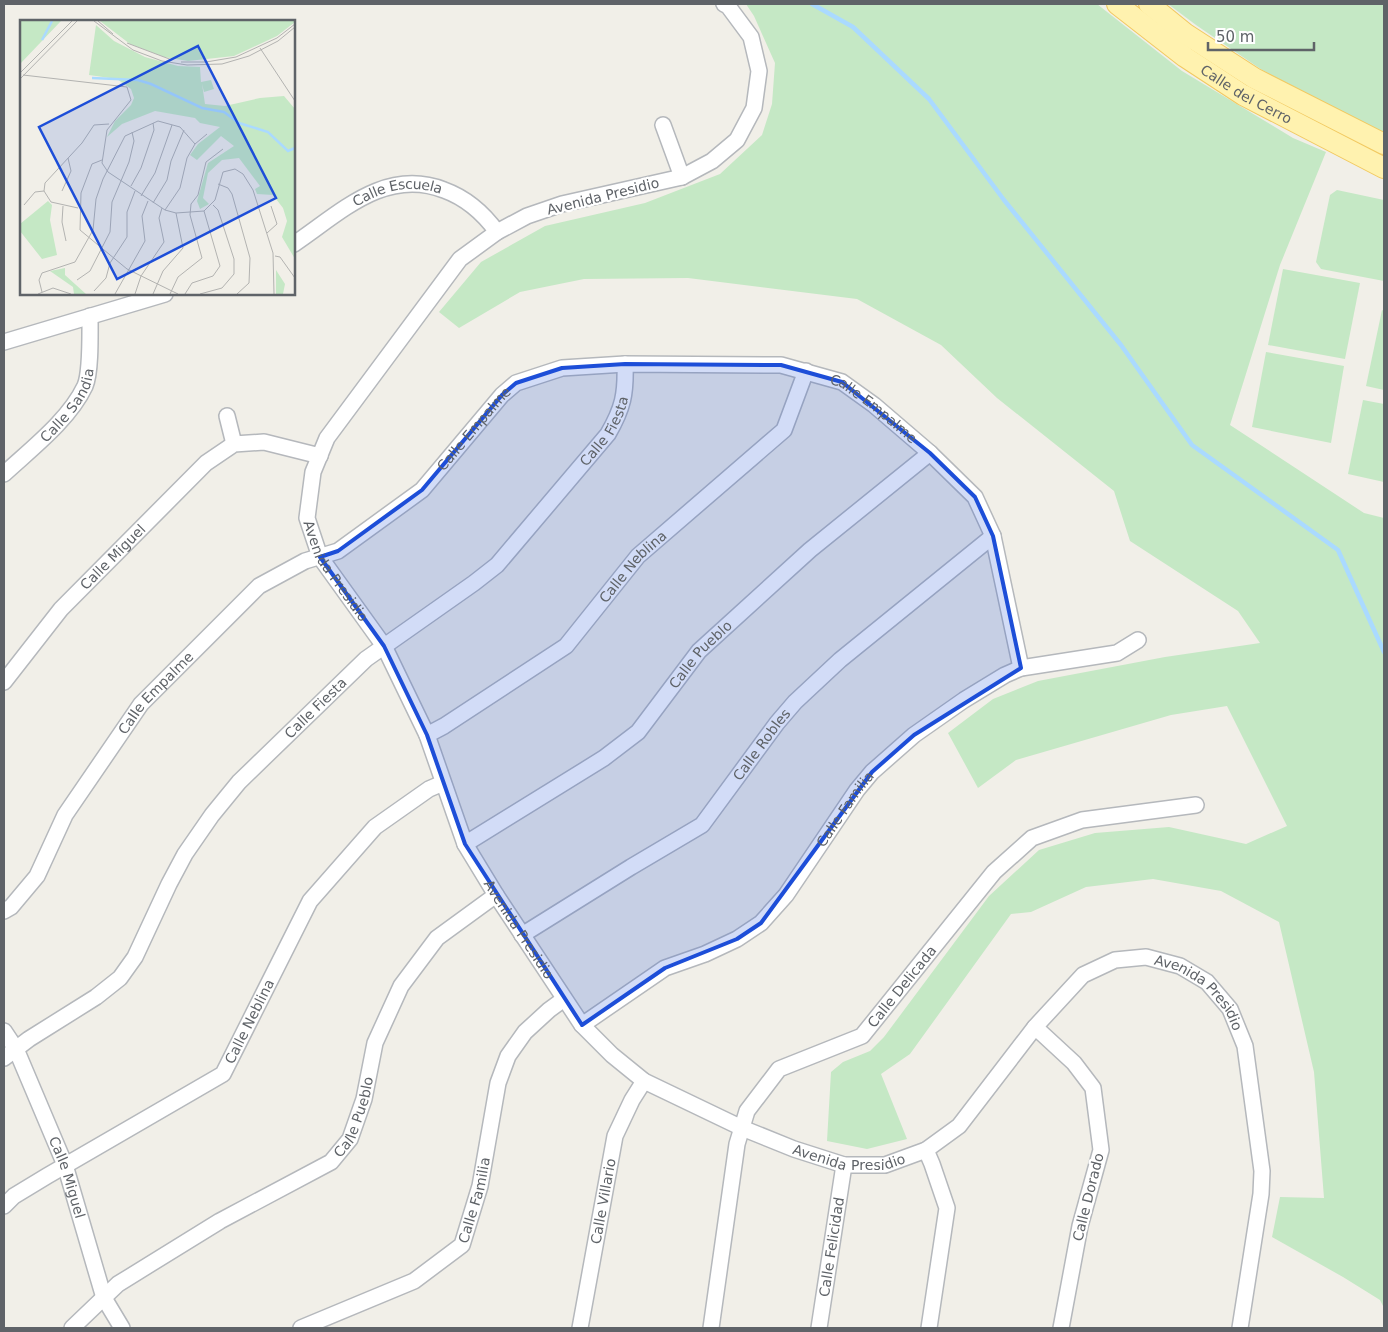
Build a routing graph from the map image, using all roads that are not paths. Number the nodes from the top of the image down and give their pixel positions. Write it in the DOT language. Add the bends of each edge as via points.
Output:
graph roads {
  1 [pos="724,4"];
  2 [pos="1117,4"];
  3 [pos="1150,4"];
  4 [pos="662,125"];
  5 [pos="1384,144"];
  6 [pos="1384,168"];
  7 [pos="682,177"];
  8 [pos="498,232"];
  9 [pos="295,243"];
  10 [pos="162,295"];
  11 [pos="90,316"];
  12 [pos="4,342"];
  13 [pos="625,364"];
  14 [pos="806,370"];
  15 [pos="227,416"];
  16 [pos="234,444"];
  17 [pos="930,453"];
  18 [pos="320,456"];
  19 [pos="4,474"];
  20 [pos="993,536"];
  21 [pos="320,557"];
  22 [pos="1138,640"];
  23 [pos="384,646"];
  24 [pos="1021,668"];
  25 [pos="4,682"];
  26 [pos="427,735"];
  27 [pos="443,782"];
  28 [pos="1196,806"];
  29 [pos="465,844"];
  30 [pos="496,895"];
  31 [pos="4,911"];
  32 [pos="522,935"];
  33 [pos="564,999"];
  34 [pos="582,1026"];
  35 [pos="1035,1027"];
  36 [pos="4,1031"];
  37 [pos="10,1053"];
  38 [pos="644,1081"];
  39 [pos="742,1128"];
  40 [pos="926,1150"];
  41 [pos="65,1165"];
  42 [pos="844,1165"];
  43 [pos="4,1206"];
  44 [pos="104,1298"];
  45 [pos="72,1328"];
  46 [pos="122,1328"];
  47 [pos="300,1328"];
  48 [pos="580,1328"];
  49 [pos="711,1328"];
  50 [pos="819,1328"];
  51 [pos="928,1328"];
  52 [pos="1061,1328"];
  53 [pos="1240,1328"];
  1 -- 7 [label="street, Avenida Presidio" via="751,37 759,71 754,108 737,140 712,161"];
  2 -- 6 [label="main road, Calle del Cerro" via="1185,57 1243,95"];
  3 -- 5 [label="main road, Calle del Cerro" via="1186,34 1254,78"];
  4 -- 7 [label="street"];
  7 -- 8 [label="street, Avenida Presidio" via="562,204 527,216"];
  8 -- 9 [label="street, Calle Escuela" via="482,214 451,192 432,185 402,183 359,200"];
  8 -- 18 [label="street, Avenida Presidio" via="460,259 327,438"];
  10 -- 11 [label="street"];
  11 -- 12 [label="street"];
  11 -- 19 [label="street, Calle Sandia" via="85,385 66,416"];
  13 -- 14 [label="street, Calle Empalme" via="781,365"];
  13 -- 21 [label="street, Calle Empalme" via="562,368 516,383 502,395 422,490 338,552"];
  13 -- 23 [label="street, Calle Fiesta" via="624,397 608,434 516,543 497,565 474,583"];
  14 -- 17 [label="street, Calle Empalme" via="842,382"];
  14 -- 26 [label="street, Calle Neblina" via="784,430 638,556 566,646"];
  15 -- 16 [label="street"];
  16 -- 18 [label="street" via="264,442"];
  16 -- 25 [label="street, Calle Miguel" via="206,463 61,610"];
  17 -- 20 [label="street, Calle Empalme" via="975,497"];
  17 -- 29 [label="street, Calle Pueblo" via="810,550 699,651 638,732 604,758"];
  18 -- 21 [label="street, Avenida Presidio" via="313,472 307,518"];
  20 -- 24 [label="street, Calle Empalme"];
  20 -- 32 [label="street, Calle Robles" via="840,660 795,702 702,825"];
  21 -- 23 [label="street, Avenida Presidio"];
  21 -- 31 [label="street, Calle Empalme" via="305,561 259,586 141,704 65,815 37,876"];
  22 -- 24 [label="street, Calle Familia" via="1117,653"];
  23 -- 26 [label="street, Avenida Presidio"];
  23 -- 37 [label="street, Calle Fiesta" via="366,659 238,782 212,814 185,854 135,957 120,978"];
  24 -- 34 [label="street, Calle Familia" via="964,700 914,735 872,772 786,894 761,923 737,939 665,968"];
  26 -- 27 [label="street, Avenida Presidio"];
  27 -- 29 [label="street, Avenida Presidio"];
  27 -- 41 [label="street, Calle Neblina" via="375,827 310,900 223,1074"];
  28 -- 39 [label="street, Calle Delicada" via="1082,820 1032,838 994,872 862,1036 779,1069 747,1111"];
  29 -- 30 [label="street, Avenida Presidio"];
  30 -- 32 [label="street, Avenida Presidio"];
  30 -- 44 [label="street, Calle Pueblo" via="437,938 400,986 375,1043 364,1100 350,1138 331,1162 220,1220 118,1284"];
  32 -- 33 [label="street, Avenida Presidio"];
  33 -- 34 [label="street, Avenida Presidio"];
  33 -- 47 [label="street, Calle Familia" via="525,1032 508,1056 498,1082 480,1186 462,1245 414,1281"];
  34 -- 38 [label="street, Avenida Presidio"];
  35 -- 40 [label="street, Avenida Presidio" via="959,1126"];
  35 -- 52 [label="street, Calle Dorado" via="1074,1063 1092,1088 1101,1150 1080,1226"];
  35 -- 53 [label="street, Avenida Presidio" via="1083,975 1115,960 1146,957 1180,966 1207,982 1230,1009 1245,1046 1262,1171"];
  36 -- 37 [label="street, Calle Miguel"];
  37 -- 41 [label="street, Calle Miguel"];
  38 -- 39 [label="street, Avenida Presidio"];
  38 -- 48 [label="street, Calle Villario" via="615,1136"];
  39 -- 42 [label="street, Avenida Presidio"];
  39 -- 49 [label="street, Calle Delicada"];
  40 -- 42 [label="street, Avenida Presidio" via="885,1165"];
  40 -- 51 [label="street" via="947,1208"];
  41 -- 43 [label="street, Calle Neblina" via="14,1196"];
  41 -- 44 [label="street, Calle Miguel"];
  42 -- 50 [label="street, Calle Felicidad"];
  44 -- 45 [label="street, Calle Pueblo"];
  44 -- 46 [label="street, Calle Miguel"];
}
